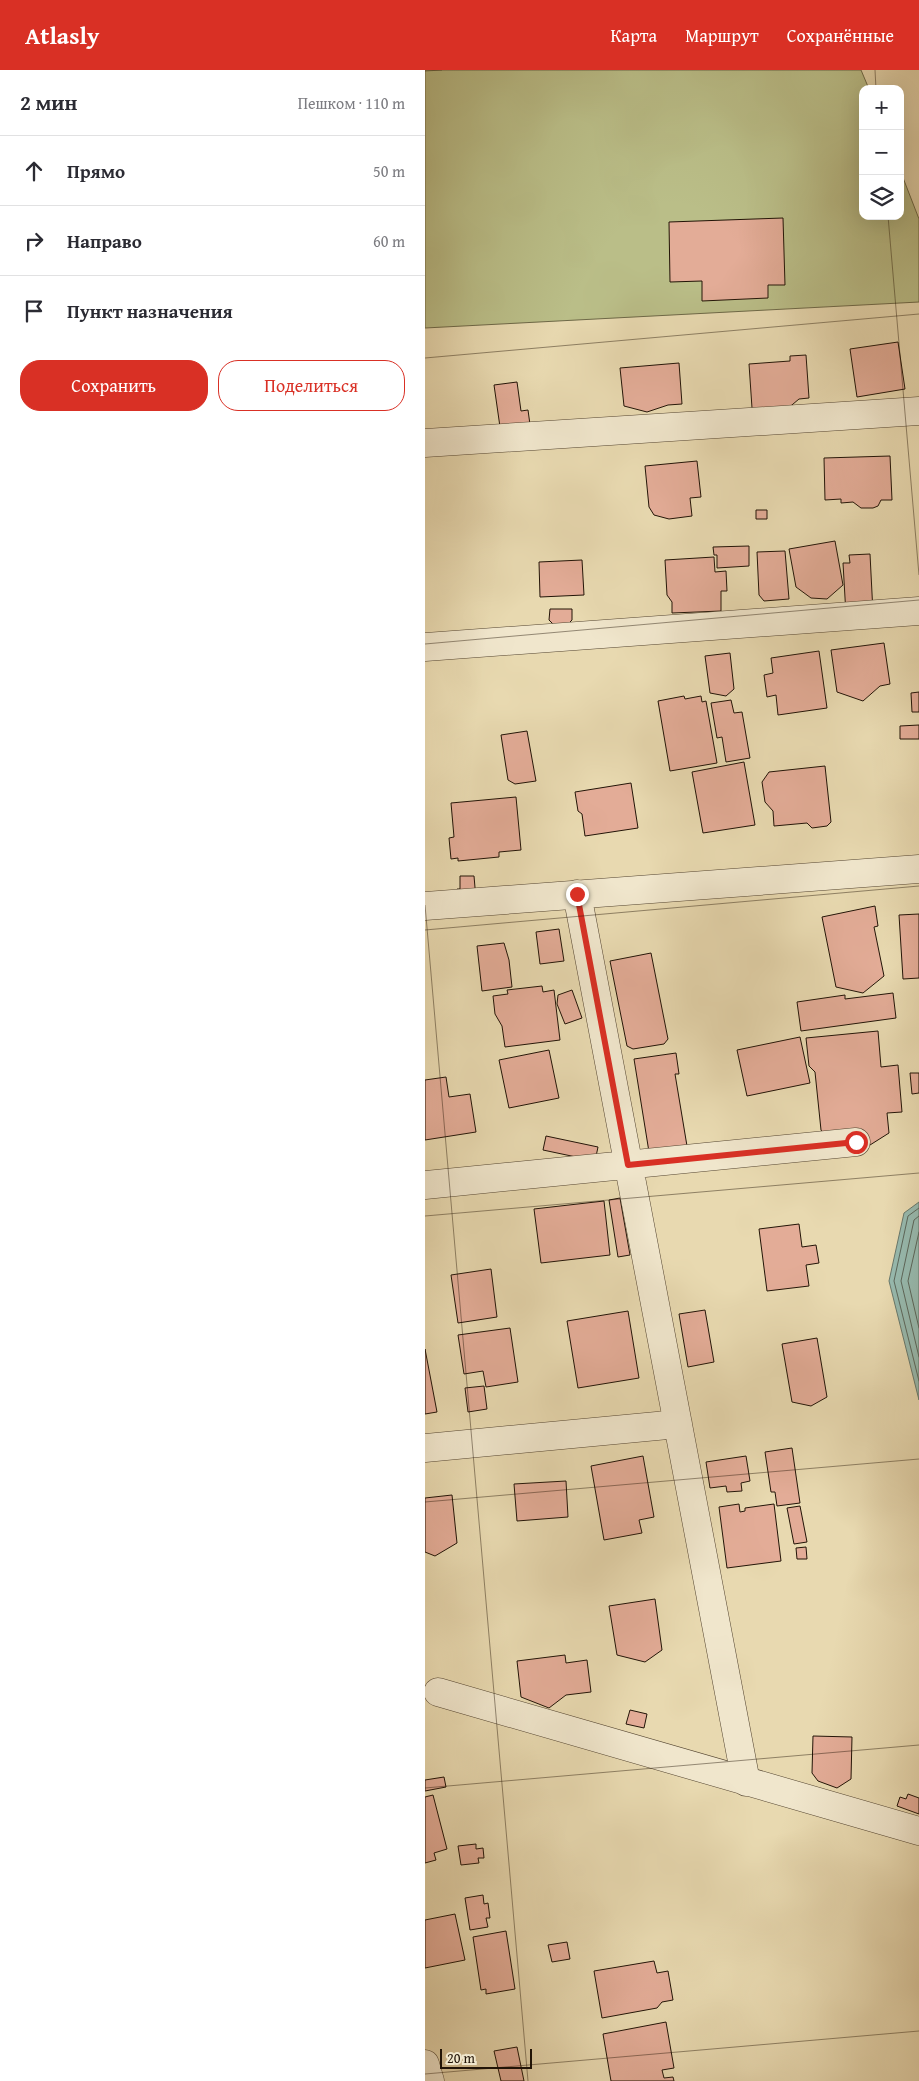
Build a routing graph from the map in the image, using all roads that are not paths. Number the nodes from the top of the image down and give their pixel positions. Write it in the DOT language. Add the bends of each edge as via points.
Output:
graph roads {
  1 [pos="919,411"];
  2 [pos="425,443"];
  3 [pos="919,611"];
  4 [pos="425,647"];
  5 [pos="919,869"];
  6 [pos="577,894"];
  7 [pos="425,906"];
  8 [pos="856,1142"];
  9 [pos="628,1165"];
  10 [pos="425,1185"];
  11 [pos="678,1424"];
  12 [pos="425,1448"];
  13 [pos="438,1692"];
  14 [pos="746,1782"];
  15 [pos="919,1831"];
  16 [pos="425,2064"];
  17 [pos="431,2081"];
  1 -- 2 [label="street"];
  3 -- 4 [label="street"];
  5 -- 6 [label="street"];
  6 -- 7 [label="street"];
  6 -- 9 [label="street"];
  8 -- 9 [label="street"];
  9 -- 10 [label="street"];
  9 -- 11 [label="street"];
  11 -- 12 [label="street"];
  11 -- 14 [label="street"];
  13 -- 14 [label="street"];
  14 -- 15 [label="street"];
  16 -- 17 [label="street"];
}
